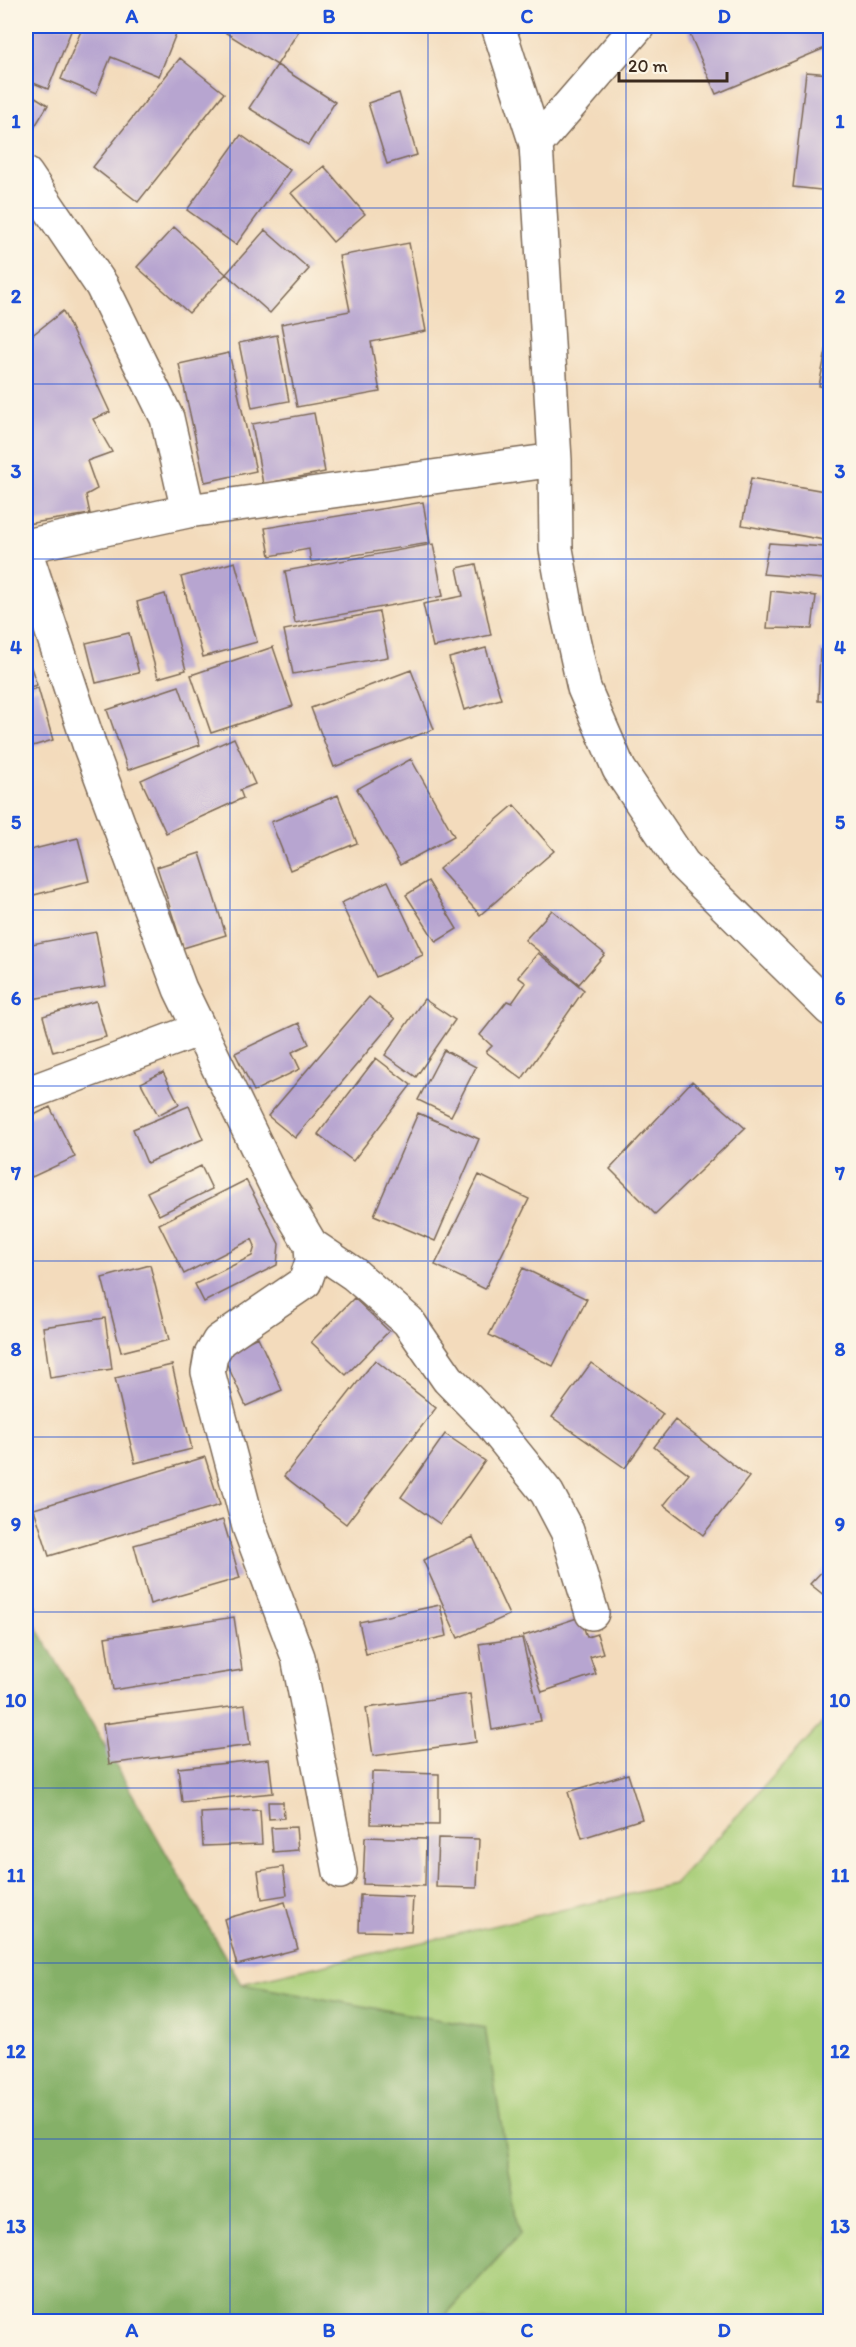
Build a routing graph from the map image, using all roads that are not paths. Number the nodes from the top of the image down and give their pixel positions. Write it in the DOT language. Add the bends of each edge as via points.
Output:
graph roads {
  1 [pos="498,26"];
  2 [pos="638,26"];
  3 [pos="536,144"];
  4 [pos="26,174"];
  5 [pos="555,459"];
  6 [pos="188,511"];
  7 [pos="26,546"];
  8 [pos="26,553"];
  9 [pos="831,1009"];
  10 [pos="200,1029"];
  11 [pos="26,1094"];
  12 [pos="310,1245"];
  13 [pos="592,1613"];
  14 [pos="340,1872"];
  1 -- 3 [label="street"];
  2 -- 3 [label="street"];
  3 -- 5 [label="street"];
  4 -- 6 [label="street" via="102,285 167,418"];
  5 -- 6 [label="street"];
  5 -- 9 [label="street" via="556,549 568,616 584,688 619,769 683,864"];
  6 -- 7 [label="street"];
  8 -- 10 [label="street" via="90,747 180,989"];
  10 -- 11 [label="street"];
  10 -- 12 [label="street" via="276,1186"];
  12 -- 13 [label="street" via="354,1274 408,1321 448,1379 488,1420 547,1493 567,1531"];
  12 -- 14 [label="street" via="312,1262 305,1282 219,1341 208,1372 249,1527 298,1657"];
}
